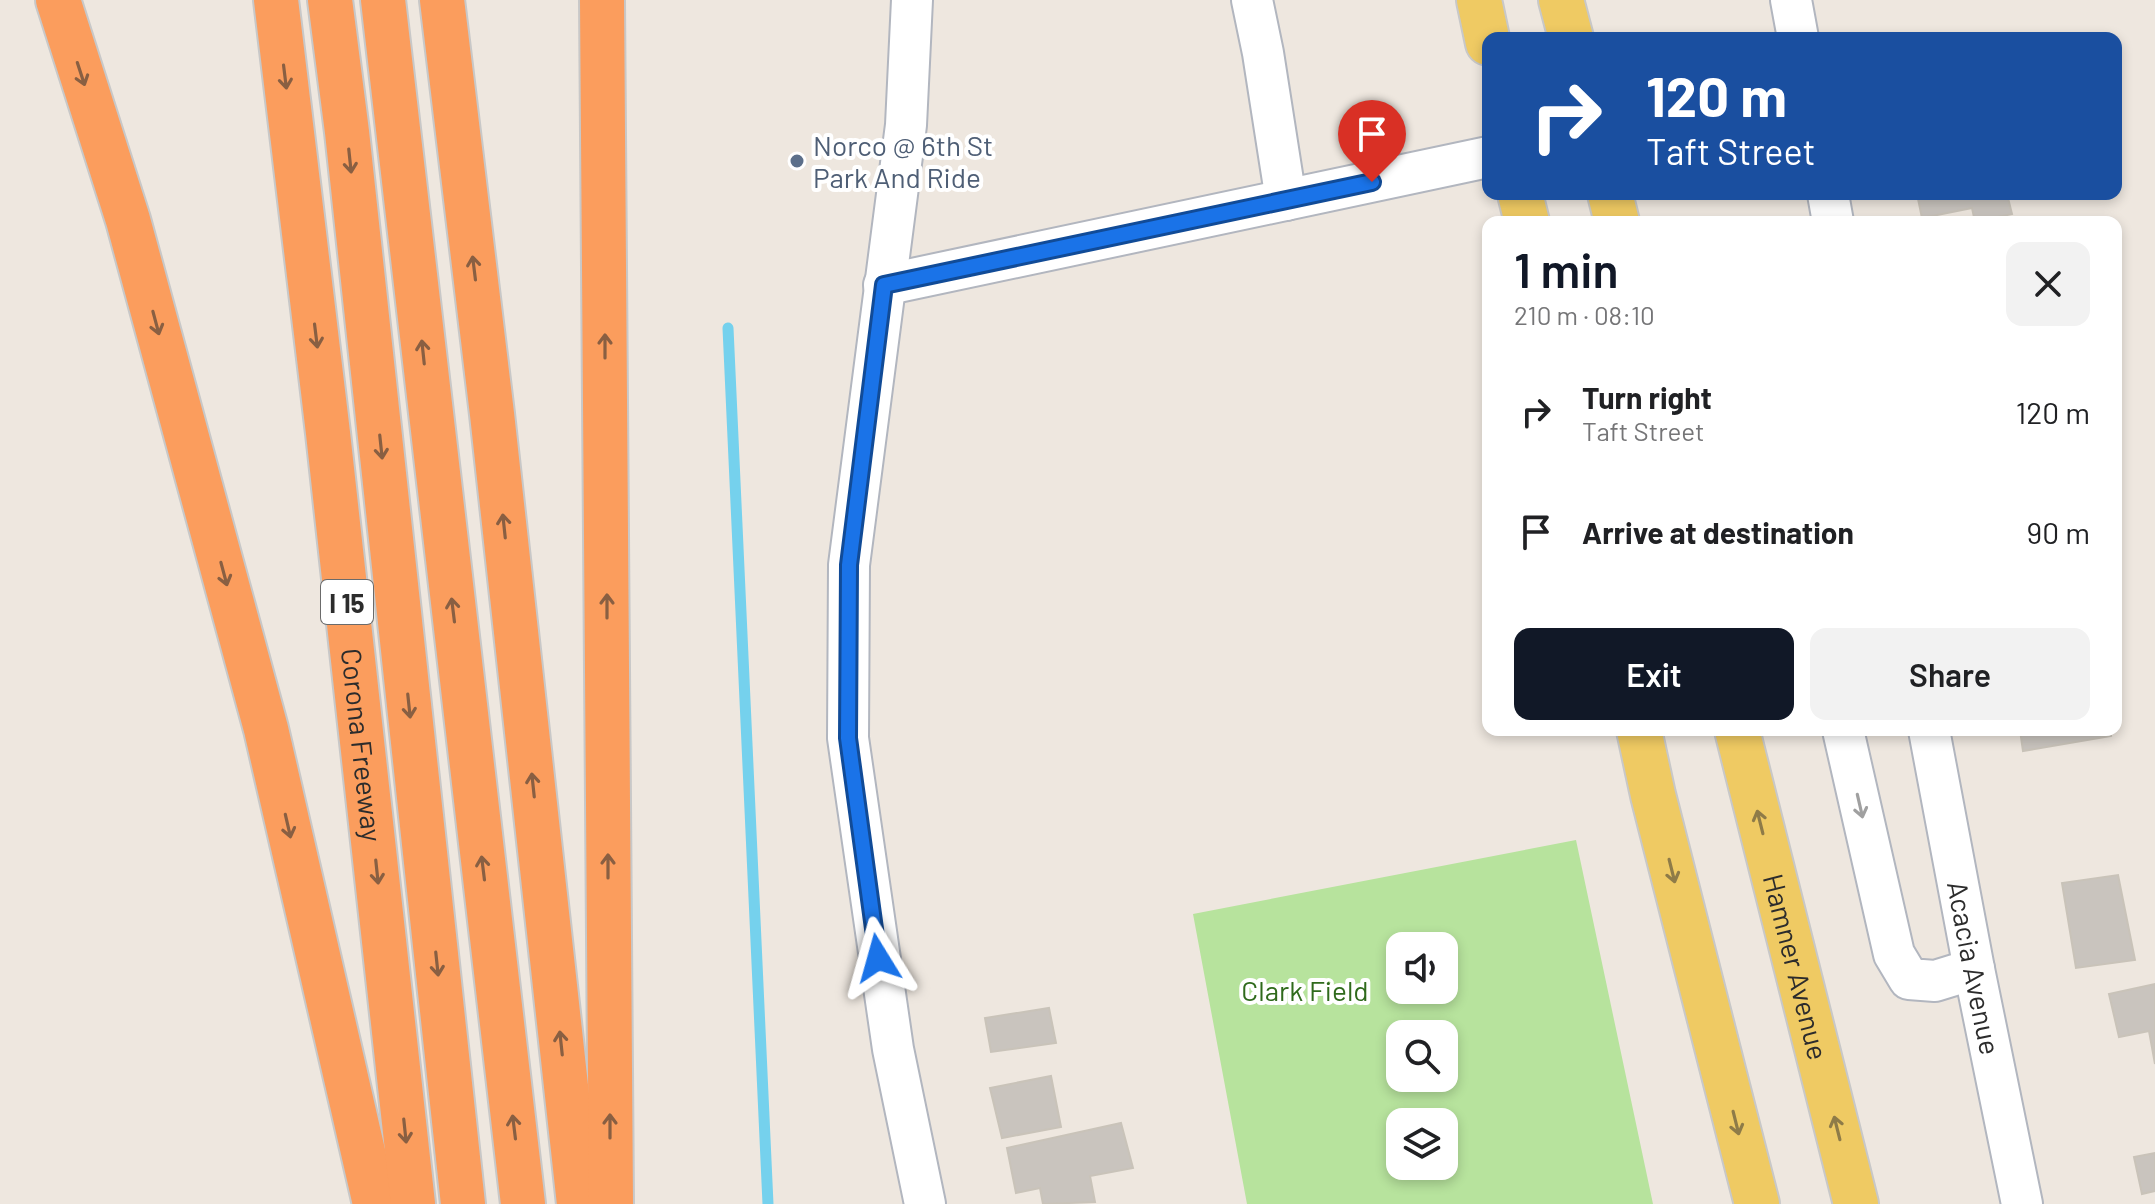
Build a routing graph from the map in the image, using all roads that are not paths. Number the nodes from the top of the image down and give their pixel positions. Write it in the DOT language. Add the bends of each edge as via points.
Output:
graph roads {
  1 [pos="58,0"];
  2 [pos="276,0"];
  3 [pos="330,0"];
  4 [pos="383,0"];
  5 [pos="442,0"];
  6 [pos="602,0"];
  7 [pos="912,0"];
  8 [pos="1252,0"];
  9 [pos="1479,0"];
  10 [pos="1561,0"];
  11 [pos="1791,0"];
  12 [pos="1486,32"];
  13 [pos="1569,32"];
  14 [pos="1797,32"];
  15 [pos="1482,158"];
  16 [pos="1286,200"];
  17 [pos="884,285"];
  18 [pos="1640,736"];
  19 [pos="1739,736"];
  20 [pos="1844,736"];
  21 [pos="1930,736"];
  22 [pos="1974,969"];
  23 [pos="375,1204"];
  24 [pos="413,1204"];
  25 [pos="463,1204"];
  26 [pos="523,1204"];
  27 [pos="579,1204"];
  28 [pos="611,1204"];
  29 [pos="925,1204"];
  30 [pos="1757,1204"];
  31 [pos="1856,1204"];
  32 [pos="2022,1204"];
  1 -- 23 [label="highway, one-way" via="128,220 266,729"];
  2 -- 24 [label="highway, Corona Freeway / I 15, one-way"];
  3 -- 25 [label="highway, one-way"];
  26 -- 4 [label="highway, one-way"];
  27 -- 5 [label="highway, one-way"];
  28 -- 6 [label="highway, one-way"];
  7 -- 17 [label="street" via="906,125"];
  8 -- 16 [label="street"];
  9 -- 12 [label="main road"];
  10 -- 13 [label="main road"];
  11 -- 14 [label="street"];
  15 -- 16 [label="street"];
  16 -- 17 [label="street"];
  17 -- 29 [label="street" via="849,565 848,738 893,1049"];
  18 -- 30 [label="main road, one-way"];
  31 -- 19 [label="main road, Hamner Avenue, one-way"];
  20 -- 22 [label="street, one-way" via="1894,954 1909,979 1935,981"];
  21 -- 22 [label="street, Acacia Avenue"];
  22 -- 32 [label="street, Acacia Avenue"];
}
